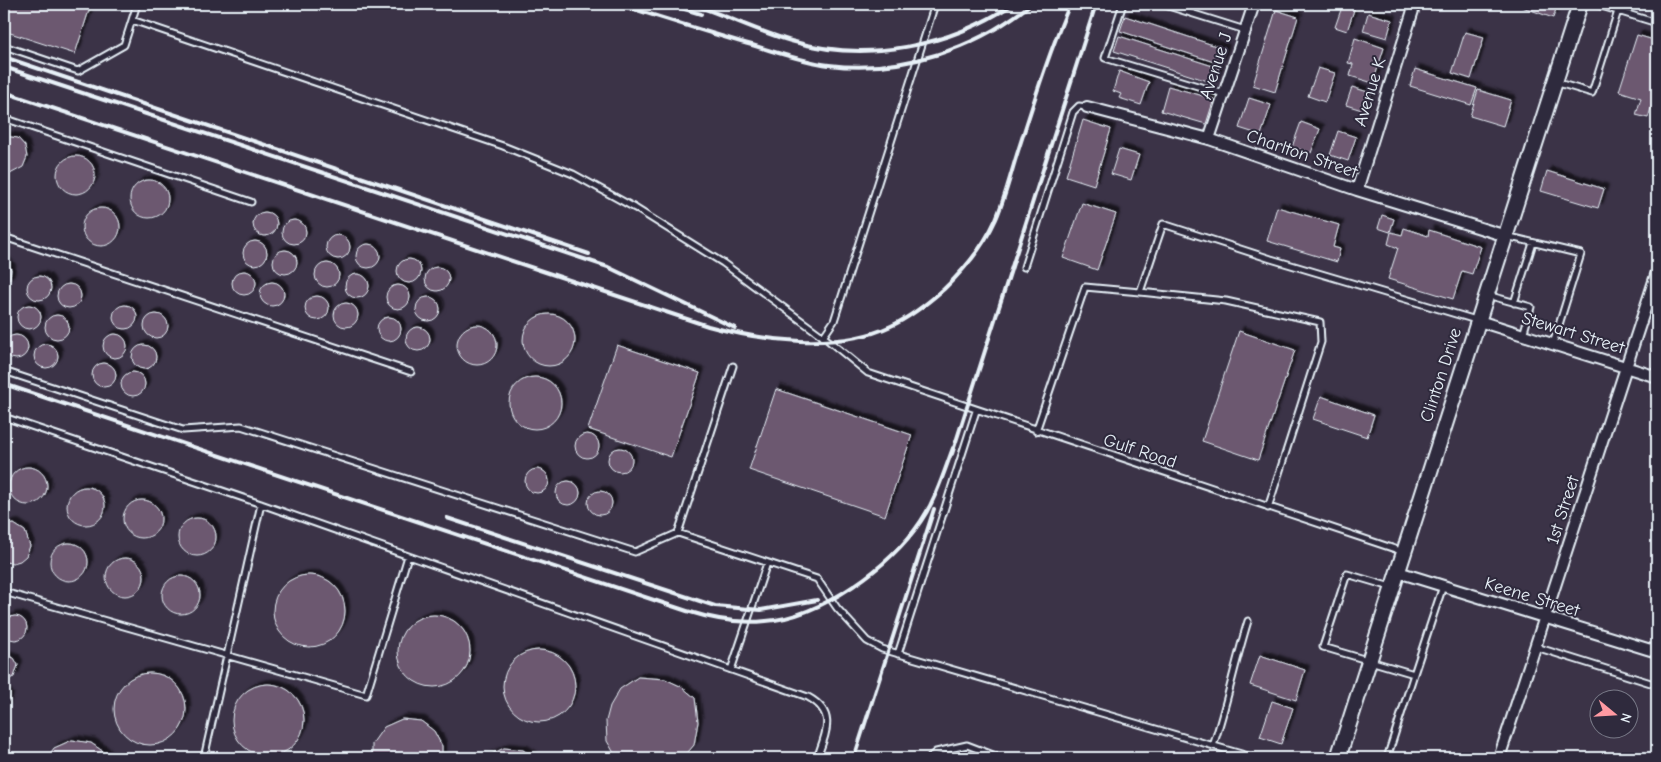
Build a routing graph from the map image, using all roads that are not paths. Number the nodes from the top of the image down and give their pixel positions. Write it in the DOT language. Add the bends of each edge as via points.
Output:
graph roads {
  1 [pos="137,4"];
  2 [pos="935,4"];
  3 [pos="1123,4"];
  4 [pos="1162,4"];
  5 [pos="1254,4"];
  6 [pos="1415,4"];
  7 [pos="1580,4"];
  8 [pos="1595,4"];
  9 [pos="1618,11"];
  10 [pos="132,20"];
  11 [pos="1657,23"];
  12 [pos="1246,30"];
  13 [pos="4,46"];
  14 [pos="1555,82"];
  15 [pos="1224,94"];
  16 [pos="1087,107"];
  17 [pos="4,118"];
  18 [pos="1209,140"];
  19 [pos="1357,190"];
  20 [pos="251,202"];
  21 [pos="1506,236"];
  22 [pos="4,237"];
  23 [pos="1533,243"];
  24 [pos="1024,267"];
  25 [pos="1657,272"];
  26 [pos="1140,292"];
  27 [pos="1487,295"];
  28 [pos="1514,302"];
  29 [pos="1479,321"];
  30 [pos="1523,334"];
  31 [pos="823,337"];
  32 [pos="1553,344"];
  33 [pos="733,366"];
  34 [pos="1626,367"];
  35 [pos="4,371"];
  36 [pos="411,372"];
  37 [pos="1657,377"];
  38 [pos="976,411"];
  39 [pos="4,417"];
  40 [pos="1036,431"];
  41 [pos="261,504"];
  42 [pos="1268,508"];
  43 [pos="678,533"];
  44 [pos="1404,553"];
  45 [pos="408,556"];
  46 [pos="767,563"];
  47 [pos="1398,572"];
  48 [pos="1443,586"];
  49 [pos="1393,588"];
  50 [pos="4,592"];
  51 [pos="1545,618"];
  52 [pos="1248,621"];
  53 [pos="1536,647"];
  54 [pos="1657,652"];
  55 [pos="898,654"];
  56 [pos="227,656"];
  57 [pos="1369,661"];
  58 [pos="731,670"];
  59 [pos="1414,674"];
  60 [pos="1657,684"];
  61 [pos="1213,746"];
  62 [pos="204,758"];
  63 [pos="817,758"];
  64 [pos="929,758"];
  65 [pos="1001,758"];
  66 [pos="1255,758"];
  67 [pos="1338,758"];
  68 [pos="1387,758"];
  69 [pos="1499,758"];
  1 -- 10 [label="lane"];
  2 -- 31 [label="lane" via="834,321"];
  3 -- 15 [label="lane" via="1105,58"];
  4 -- 12 [label="lane"];
  5 -- 12 [label="street, Avenue J"];
  6 -- 19 [label="street, Avenue K"];
  7 -- 14 [label="main road, Clinton Drive"];
  8 -- 9 [label="lane"];
  9 -- 11 [label="lane"];
  9 -- 14 [label="lane" via="1592,93"];
  10 -- 13 [label="lane" via="124,45 78,71"];
  10 -- 31 [label="lane, Gulf Road" via="503,146 573,174 723,263"];
  12 -- 15 [label="street, Avenue J"];
  14 -- 21 [label="main road, Clinton Drive"];
  15 -- 18 [label="street, Avenue J"];
  16 -- 18 [label="street, Charlton Street"];
  16 -- 24 [label="lane" via="1079,106 1074,112"];
  17 -- 20 [label="lane"];
  18 -- 19 [label="street, Charlton Street"];
  19 -- 21 [label="street, Charlton Street"];
  21 -- 23 [label="lane"];
  21 -- 27 [label="main road, Clinton Drive"];
  22 -- 36 [label="lane"];
  23 -- 28 [label="lane"];
  23 -- 32 [label="lane" via="1581,254"];
  25 -- 34 [label="street, 1st Street"];
  26 -- 29 [label="lane" via="1163,224 1271,260"];
  26 -- 40 [label="lane" via="1085,287"];
  26 -- 42 [label="lane" via="1226,301 1320,322 1321,342"];
  27 -- 28 [label="lane"];
  27 -- 29 [label="main road, Clinton Drive"];
  28 -- 30 [label="lane" via="1531,307"];
  29 -- 30 [label="street, Stewart Street"];
  29 -- 44 [label="main road, Clinton Drive"];
  30 -- 32 [label="street, Stewart Street"];
  31 -- 38 [label="lane, Gulf Road" via="868,373"];
  32 -- 34 [label="street, Stewart Street"];
  33 -- 43 [label="lane"];
  34 -- 37 [label="street, Stewart Street"];
  34 -- 51 [label="street, 1st Street"];
  35 -- 43 [label="lane" via="183,430 241,426 635,552"];
  38 -- 40 [label="lane, Gulf Road"];
  38 -- 55 [label="lane"];
  39 -- 41 [label="lane"];
  40 -- 42 [label="lane, Gulf Road"];
  41 -- 45 [label="lane"];
  41 -- 56 [label="lane"];
  42 -- 44 [label="lane, Gulf Road"];
  43 -- 46 [label="lane"];
  44 -- 47 [label="main road, Clinton Drive"];
  45 -- 56 [label="lane" via="366,695"];
  45 -- 58 [label="lane"];
  46 -- 55 [label="lane" via="817,579 837,608 867,641"];
  46 -- 58 [label="lane"];
  47 -- 48 [label="street, Keene Street"];
  47 -- 49 [label="main road, Clinton Drive"];
  48 -- 51 [label="street, Keene Street"];
  48 -- 59 [label="lane"];
  49 -- 57 [label="main road, Clinton Drive"];
  49 -- 57 [label="lane" via="1347,574 1323,647"];
  50 -- 56 [label="lane"];
  51 -- 53 [label="street, 1st Street"];
  51 -- 54 [label="street, Keene Street"];
  52 -- 61 [label="lane"];
  53 -- 60 [label="lane"];
  53 -- 69 [label="street, 1st Street"];
  55 -- 61 [label="lane"];
  56 -- 62 [label="lane"];
  57 -- 59 [label="lane"];
  57 -- 67 [label="main road, Clinton Drive"];
  58 -- 63 [label="lane" via="808,697 820,706 827,720"];
  59 -- 68 [label="lane"];
  61 -- 66 [label="lane"];
  64 -- 65 [label="lane" via="936,752 967,745"];
}
